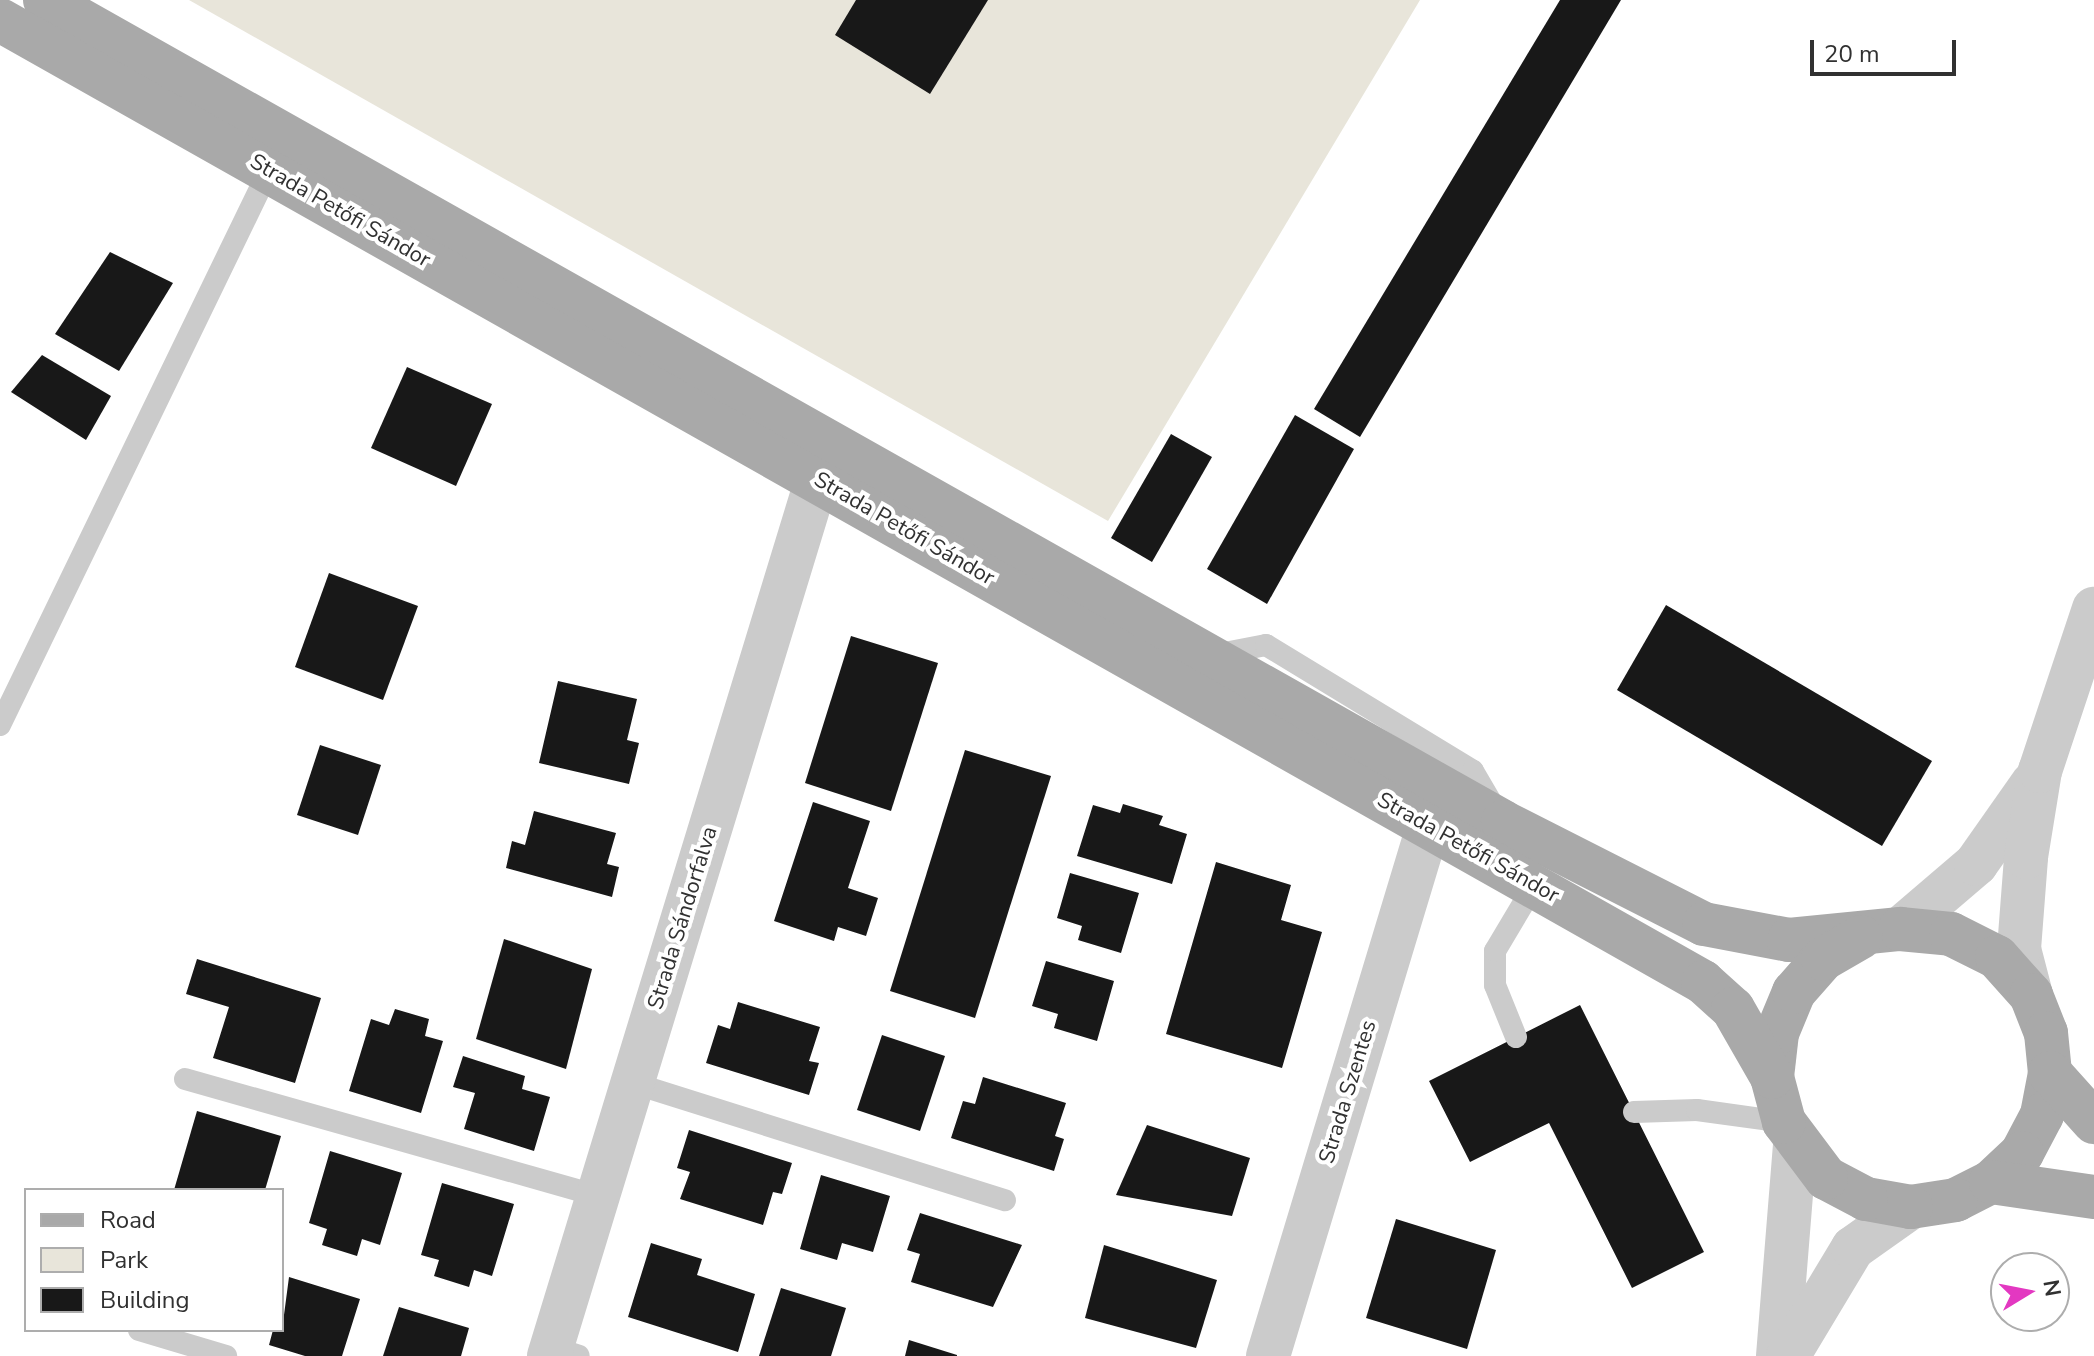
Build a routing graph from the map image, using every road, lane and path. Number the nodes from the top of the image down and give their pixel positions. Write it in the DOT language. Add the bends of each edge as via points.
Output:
graph roads {
  1 [pos="45,0"];
  2 [pos="0,20"];
  3 [pos="269,170"];
  4 [pos="817,479"];
  5 [pos="2094,609"];
  6 [pos="0,725"];
  7 [pos="2040,771"];
  8 [pos="1428,827"];
  9 [pos="1535,884"];
  10 [pos="1880,933"];
  11 [pos="2031,995"];
  12 [pos="1516,1037"];
  13 [pos="2050,1073"];
  14 [pos="1772,1077"];
  15 [pos="185,1079"];
  16 [pos="633,1083"];
  17 [pos="1634,1112"];
  18 [pos="2094,1122"];
  19 [pos="1789,1133"];
  20 [pos="1991,1182"];
  21 [pos="599,1196"];
  22 [pos="2094,1197"];
  23 [pos="1005,1200"];
  24 [pos="1911,1207"];
  25 [pos="146,1332"];
  26 [pos="560,1353"];
  27 [pos="226,1356"];
  28 [pos="1268,1356"];
  29 [pos="1778,1356"];
  30 [pos="1788,1356"];
  1 -- 10 [label="main road, Strada Petőfi Sándor" via="1503,822 1726,933 1789,940"];
  2 -- 3 [label="main road, Strada Petőfi Sándor"];
  3 -- 4 [label="main road, Strada Petőfi Sándor"];
  3 -- 6 [label="lane"];
  4 -- 8 [label="main road, Strada Petőfi Sándor"];
  4 -- 16 [label="street, Strada Sándorfalva"];
  5 -- 7 [label="street"];
  7 -- 10 [label="street" via="1976,864"];
  7 -- 11 [label="street" via="2018,907 2019,949"];
  8 -- 9 [label="main road, Strada Petőfi Sándor"];
  8 -- 28 [label="street, Strada Szentes"];
  9 -- 12 [label="lane" via="1495,951 1495,985"];
  9 -- 14 [label="main road, Strada Petőfi Sándor" via="1703,982 1733,1009"];
  10 -- 11 [label="main road" via="1951,934 1997,957"];
  10 -- 14 [label="main road" via="1823,959 1794,992 1777,1033"];
  11 -- 13 [label="main road" via="2046,1033"];
  13 -- 18 [label="main road"];
  13 -- 20 [label="main road" via="2042,1115 2022,1153"];
  14 -- 19 [label="main road"];
  15 -- 21 [label="lane"];
  16 -- 21 [label="street, Strada Sándorfalva"];
  16 -- 23 [label="lane"];
  17 -- 19 [label="lane" via="1697,1110"];
  19 -- 24 [label="main road" via="1839,1185 1866,1199"];
  19 -- 29 [label="street"];
  20 -- 22 [label="main road"];
  20 -- 24 [label="main road" via="1956,1200"];
  21 -- 26 [label="street, Strada Sándorfalva"];
  24 -- 30 [label="street" via="1853,1248"];
  25 -- 27 [label="lane"];
}
